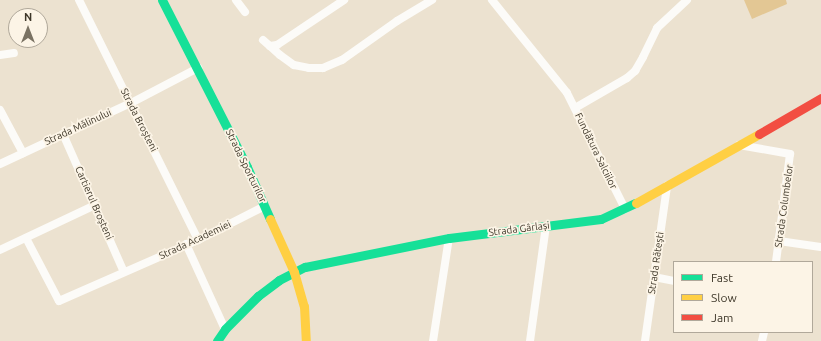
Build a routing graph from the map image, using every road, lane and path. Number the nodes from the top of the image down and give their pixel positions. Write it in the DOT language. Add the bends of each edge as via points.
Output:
graph roads {
  1 [pos="79,0"];
  2 [pos="162,0"];
  3 [pos="236,0"];
  4 [pos="344,0"];
  5 [pos="432,0"];
  6 [pos="492,0"];
  7 [pos="688,0"];
  8 [pos="245,12"];
  9 [pos="263,40"];
  10 [pos="270,46"];
  11 [pos="14,53"];
  12 [pos="0,55"];
  13 [pos="198,68"];
  14 [pos="821,98"];
  15 [pos="131,103"];
  16 [pos="576,108"];
  17 [pos="0,110"];
  18 [pos="62,134"];
  19 [pos="739,145"];
  20 [pos="23,153"];
  21 [pos="0,164"];
  22 [pos="667,186"];
  23 [pos="95,205"];
  24 [pos="265,206"];
  25 [pos="624,209"];
  26 [pos="546,226"];
  27 [pos="26,238"];
  28 [pos="449,238"];
  29 [pos="198,240"];
  30 [pos="779,241"];
  31 [pos="186,244"];
  32 [pos="821,247"];
  33 [pos="0,250"];
  34 [pos="776,261"];
  35 [pos="124,272"];
  36 [pos="294,272"];
  37 [pos="654,277"];
  38 [pos="673,281"];
  39 [pos="225,329"];
  40 [pos="217,341"];
  41 [pos="306,341"];
  42 [pos="433,341"];
  43 [pos="530,341"];
  44 [pos="645,341"];
  1 -- 15 [label="street, Strada Broșteni"];
  2 -- 13 [label="street, Strada Sporturilor"];
  3 -- 8 [label="street"];
  4 -- 10 [label="street" via="286,40"];
  5 -- 10 [label="street" via="342,60 323,68 294,65"];
  6 -- 16 [label="street, Fundătura Salciilor" via="567,93"];
  7 -- 16 [label="street" via="657,28 635,71"];
  9 -- 10 [label="street"];
  11 -- 12 [label="street"];
  13 -- 15 [label="street, Strada Mălinului"];
  13 -- 24 [label="street, Strada Sporturilor"];
  14 -- 19 [label="street, Strada Gârlași"];
  15 -- 18 [label="street, Strada Mălinului"];
  15 -- 29 [label="street, Strada Broșteni"];
  16 -- 25 [label="street, Fundătura Salciilor" via="586,134"];
  17 -- 20 [label="street"];
  18 -- 20 [label="street, Strada Mălinului"];
  18 -- 23 [label="street, Cartierul Broșteni"];
  19 -- 22 [label="street, Strada Gârlași"];
  19 -- 30 [label="street, Strada Columbelor" via="790,154"];
  20 -- 21 [label="street, Strada Mălinului"];
  22 -- 25 [label="street, Strada Gârlași"];
  22 -- 37 [label="street, Strada Rătești"];
  23 -- 27 [label="street"];
  23 -- 35 [label="street, Cartierul Broșteni"];
  24 -- 29 [label="street, Strada Academiei"];
  24 -- 36 [label="street, Strada Sporturilor"];
  25 -- 26 [label="street, Strada Gârlași" via="601,219"];
  26 -- 28 [label="street, Strada Gârlași"];
  26 -- 43 [label="street"];
  27 -- 33 [label="street"];
  27 -- 35 [label="street" via="59,301"];
  28 -- 36 [label="street, Strada Gârlași" via="315,264"];
  28 -- 42 [label="street"];
  29 -- 31 [label="street, Strada Academiei"];
  30 -- 32 [label="street"];
  30 -- 34 [label="street, Strada Columbelor"];
  31 -- 35 [label="street, Strada Academiei"];
  31 -- 39 [label="street"];
  36 -- 39 [label="street, Strada Gârlași" via="258,296"];
  36 -- 41 [label="street, Strada Sporturilor" via="304,306"];
  37 -- 38 [label="street"];
  37 -- 44 [label="street, Strada Rătești"];
  39 -- 40 [label="street, Strada Gârlași"];
}
